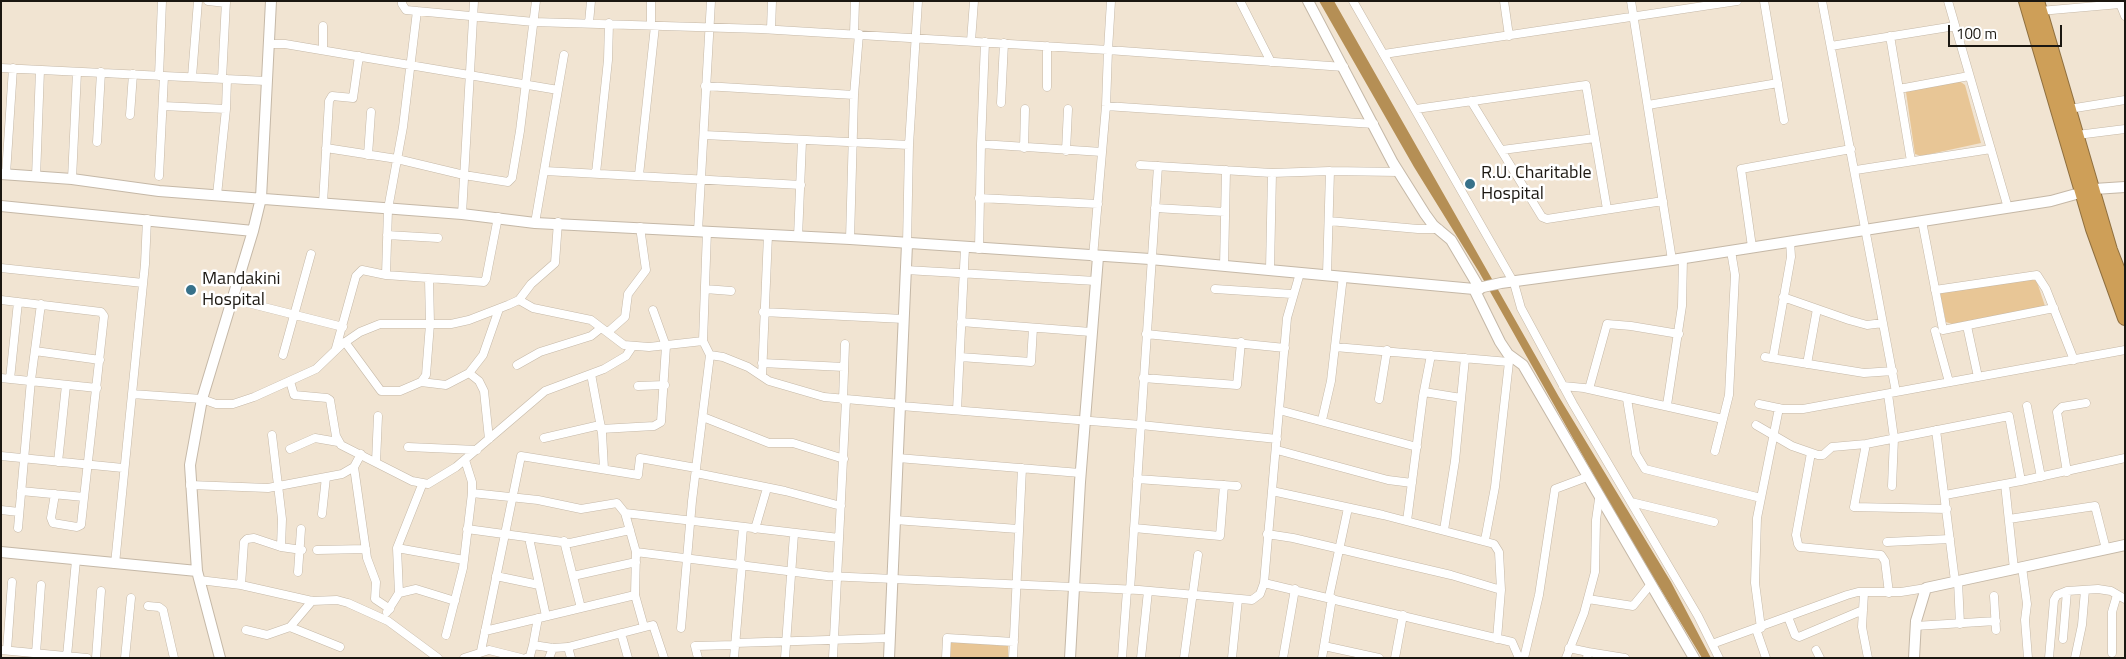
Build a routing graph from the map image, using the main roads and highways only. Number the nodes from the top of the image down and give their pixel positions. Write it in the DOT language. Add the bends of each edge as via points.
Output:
graph roads {
  1 [pos="2026,1"];
  2 [pos="2039,6"];
  3 [pos="2088,191"];
  4 [pos="2125,289"];
  5 [pos="2125,318"];
  1 -- 3 [label="highway"];
  2 -- 3 [label="highway" via="2077,134"];
  3 -- 4 [label="highway"];
  3 -- 5 [label="highway" via="2093,229"];
}
